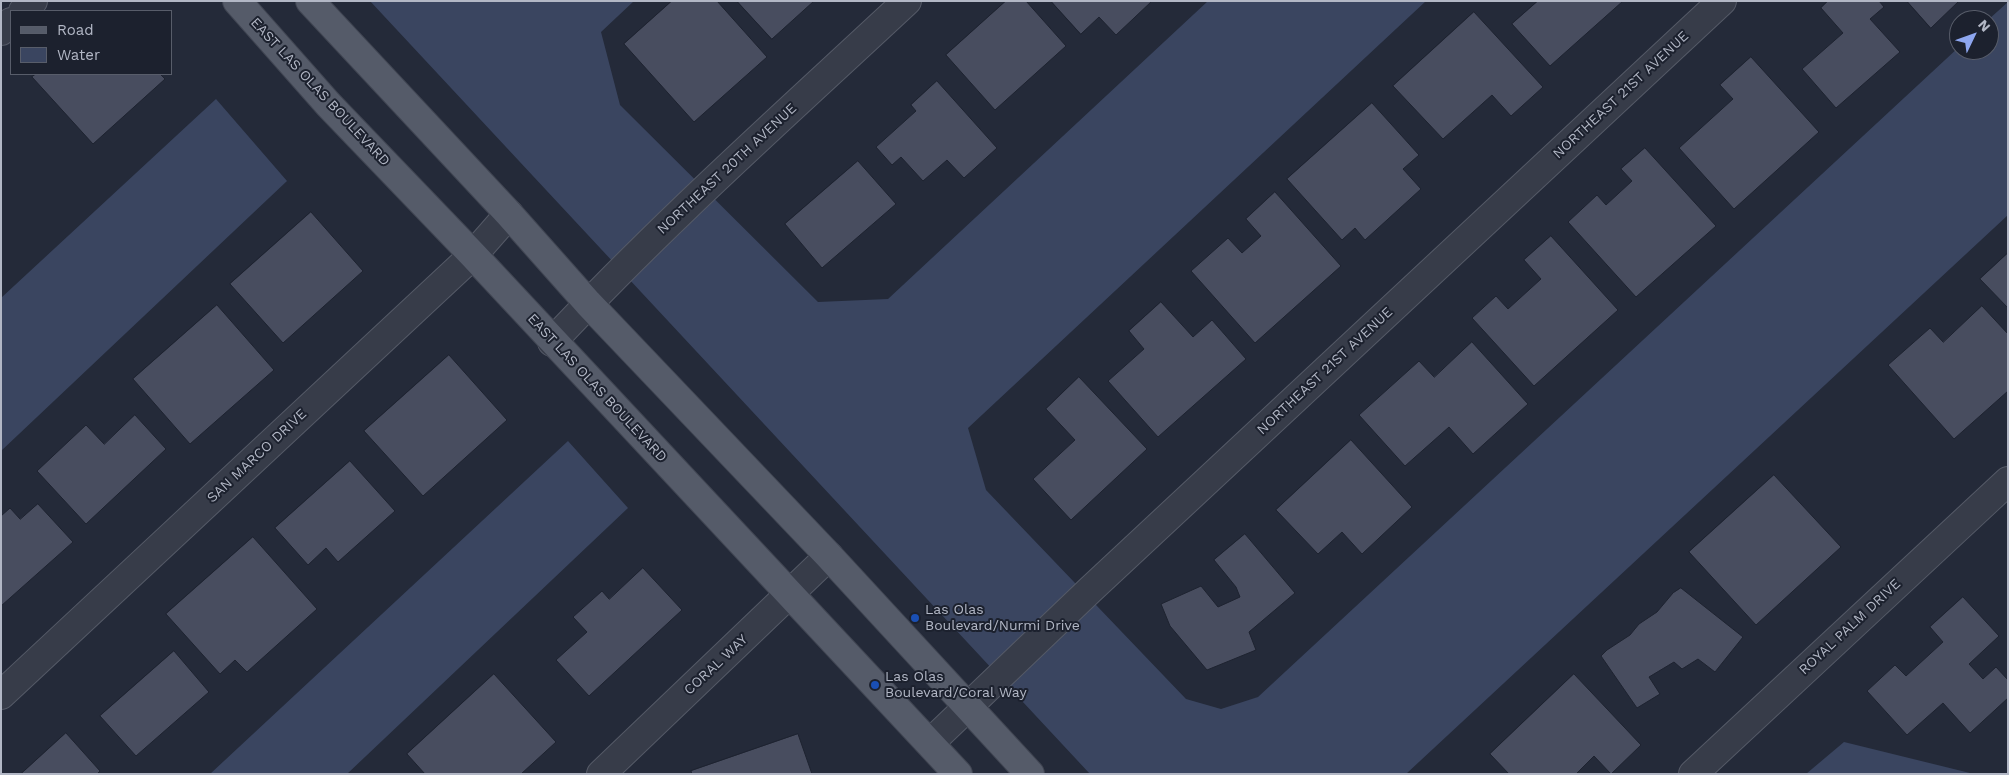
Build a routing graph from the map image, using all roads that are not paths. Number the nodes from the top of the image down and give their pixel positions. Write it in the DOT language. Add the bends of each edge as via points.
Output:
graph roads {
  1 [pos="33,1"];
  2 [pos="237,1"];
  3 [pos="310,1"];
  4 [pos="907,1"];
  5 [pos="1722,1"];
  6 [pos="23,10"];
  7 [pos="509,214"];
  8 [pos="473,255"];
  9 [pos="588,304"];
  10 [pos="552,342"];
  11 [pos="2008,481"];
  12 [pos="829,556"];
  13 [pos="791,594"];
  14 [pos="1,695"];
  15 [pos="967,706"];
  16 [pos="930,743"];
  17 [pos="601,774"];
  18 [pos="958,774"];
  19 [pos="1030,774"];
  20 [pos="1693,774"];
  1 -- 6 [label="street"];
  2 -- 8 [label="main road, EAST LAS OLAS BOULEVARD" via="328,104"];
  3 -- 7 [label="main road"];
  4 -- 9 [label="street, NORTHEAST 20TH AVENUE" via="717,177"];
  5 -- 15 [label="street, NORTHEAST 21ST AVENUE"];
  7 -- 8 [label="street, SAN MARCO DRIVE"];
  7 -- 9 [label="main road"];
  8 -- 10 [label="main road, EAST LAS OLAS BOULEVARD"];
  8 -- 14 [label="street, SAN MARCO DRIVE"];
  9 -- 10 [label="street, NORTHEAST 20TH AVENUE"];
  9 -- 12 [label="main road"];
  10 -- 13 [label="main road, EAST LAS OLAS BOULEVARD"];
  11 -- 20 [label="street, ROYAL PALM DRIVE"];
  12 -- 13 [label="street, CORAL WAY"];
  12 -- 15 [label="main road"];
  13 -- 16 [label="main road, EAST LAS OLAS BOULEVARD"];
  13 -- 17 [label="street, CORAL WAY"];
  15 -- 16 [label="street, NORTHEAST 21ST AVENUE"];
  15 -- 19 [label="main road"];
  16 -- 18 [label="main road, EAST LAS OLAS BOULEVARD"];
}
